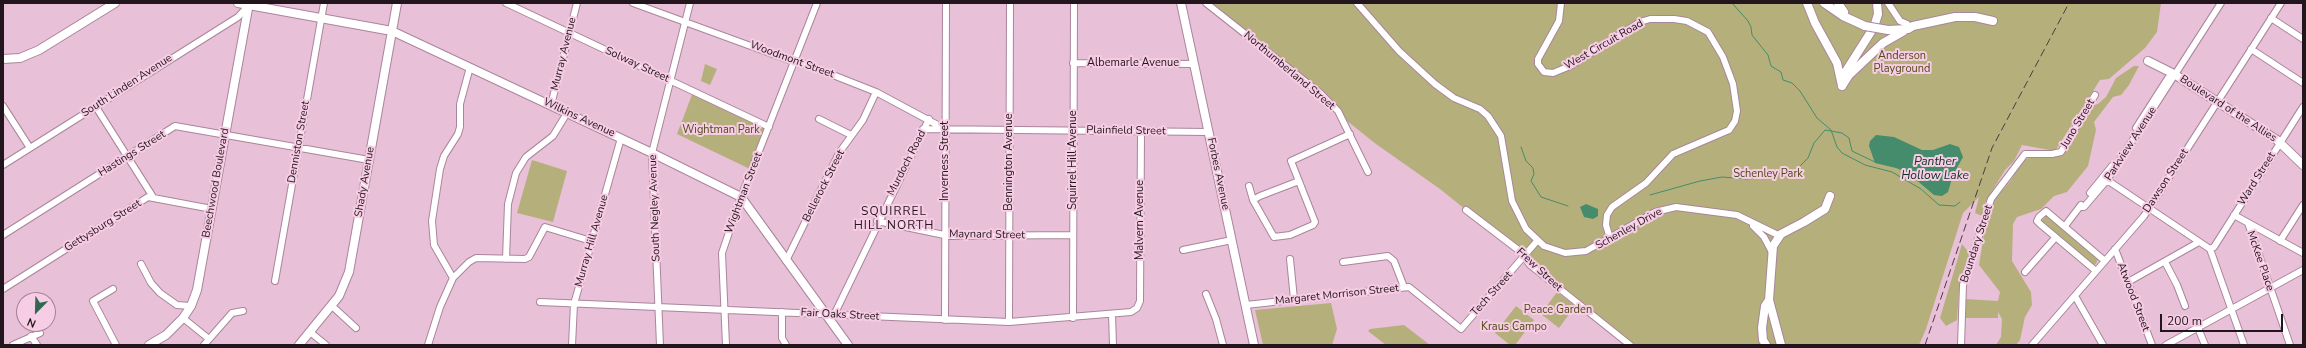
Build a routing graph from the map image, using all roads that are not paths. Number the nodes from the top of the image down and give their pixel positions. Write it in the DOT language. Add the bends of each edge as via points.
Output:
graph roads {
  1 [pos="115,3"];
  2 [pos="238,3"];
  3 [pos="324,3"];
  4 [pos="397,3"];
  5 [pos="506,3"];
  6 [pos="577,3"];
  7 [pos="633,3"];
  8 [pos="690,3"];
  9 [pos="817,3"];
  10 [pos="946,3"];
  11 [pos="1010,3"];
  12 [pos="1074,3"];
  13 [pos="1181,3"];
  14 [pos="1206,3"];
  15 [pos="1357,3"];
  16 [pos="1561,3"];
  17 [pos="1807,3"];
  18 [pos="1824,3"];
  19 [pos="1831,3"];
  20 [pos="1838,3"];
  21 [pos="1877,3"];
  22 [pos="1881,3"];
  23 [pos="1888,3"];
  24 [pos="2221,3"];
  25 [pos="2281,3"];
  26 [pos="249,4"];
  27 [pos="1844,12"];
  28 [pos="321,18"];
  29 [pos="2271,18"];
  30 [pos="1993,21"];
  31 [pos="686,22"];
  32 [pos="1866,24"];
  33 [pos="1909,26"];
  34 [pos="392,31"];
  35 [pos="570,34"];
  36 [pos="2303,39"];
  37 [pos="2251,49"];
  38 [pos="3,59"];
  39 [pos="795,60"];
  40 [pos="2148,61"];
  41 [pos="1073,63"];
  42 [pos="1837,63"];
  43 [pos="1193,64"];
  44 [pos="470,67"];
  45 [pos="1850,70"];
  46 [pos="2174,74"];
  47 [pos="671,81"];
  48 [pos="2303,83"];
  49 [pos="876,92"];
  50 [pos="2095,95"];
  51 [pos="2217,101"];
  52 [pos="551,105"];
  53 [pos="3,106"];
  54 [pos="96,107"];
  55 [pos="2303,108"];
  56 [pos="567,113"];
  57 [pos="819,119"];
  58 [pos="929,119"];
  59 [pos="769,127"];
  60 [pos="923,129"];
  61 [pos="946,129"];
  62 [pos="1073,130"];
  63 [pos="1009,131"];
  64 [pos="1140,131"];
  65 [pos="1208,132"];
  66 [pos="225,134"];
  67 [pos="1350,134"];
  68 [pos="851,135"];
  69 [pos="621,138"];
  70 [pos="2280,143"];
  71 [pos="298,147"];
  72 [pos="30,148"];
  73 [pos="652,152"];
  74 [pos="2025,154"];
  75 [pos="128,156"];
  76 [pos="369,160"];
  77 [pos="3,165"];
  78 [pos="2303,165"];
  79 [pos="1368,172"];
  80 [pos="2107,180"];
  81 [pos="1299,181"];
  82 [pos="1249,186"];
  83 [pos="1830,196"];
  84 [pos="741,197"];
  85 [pos="153,198"];
  86 [pos="1253,200"];
  87 [pos="2303,205"];
  88 [pos="2081,207"];
  89 [pos="212,209"];
  90 [pos="2149,209"];
  91 [pos="1466,210"];
  92 [pos="2234,216"];
  93 [pos="1748,220"];
  94 [pos="878,221"];
  95 [pos="2248,223"];
  96 [pos="2065,226"];
  97 [pos="3,235"];
  98 [pos="945,235"];
  99 [pos="1073,235"];
  100 [pos="1009,236"];
  101 [pos="1778,236"];
  102 [pos="1610,238"];
  103 [pos="2055,238"];
  104 [pos="1232,240"];
  105 [pos="592,241"];
  106 [pos="1537,241"];
  107 [pos="2280,241"];
  108 [pos="2198,242"];
  109 [pos="2115,249"];
  110 [pos="2210,249"];
  111 [pos="1183,250"];
  112 [pos="2303,253"];
  113 [pos="1773,255"];
  114 [pos="506,258"];
  115 [pos="1524,258"];
  116 [pos="1290,259"];
  117 [pos="786,261"];
  118 [pos="2105,261"];
  119 [pos="1343,262"];
  120 [pos="2165,262"];
  121 [pos="141,264"];
  122 [pos="2303,270"];
  123 [pos="2025,272"];
  124 [pos="2096,272"];
  125 [pos="453,278"];
  126 [pos="275,281"];
  127 [pos="2128,282"];
  128 [pos="1404,287"];
  129 [pos="2270,287"];
  130 [pos="3,289"];
  131 [pos="113,289"];
  132 [pos="1206,294"];
  133 [pos="2075,296"];
  134 [pos="1294,299"];
  135 [pos="1769,300"];
  136 [pos="540,302"];
  137 [pos="574,304"];
  138 [pos="1246,305"];
  139 [pos="191,306"];
  140 [pos="332,306"];
  141 [pos="2185,306"];
  142 [pos="658,308"];
  143 [pos="1137,308"];
  144 [pos="725,309"];
  145 [pos="2230,309"];
  146 [pos="243,311"];
  147 [pos="782,312"];
  148 [pos="1112,314"];
  149 [pos="830,315"];
  150 [pos="183,318"];
  151 [pos="1073,318"];
  152 [pos="944,320"];
  153 [pos="1009,322"];
  154 [pos="356,328"];
  155 [pos="1461,328"];
  156 [pos="2198,328"];
  157 [pos="310,332"];
  158 [pos="40,333"];
  159 [pos="32,336"];
  160 [pos="209,339"];
  161 [pos="13,345"];
  162 [pos="37,345"];
  163 [pos="116,345"];
  164 [pos="149,345"];
  165 [pos="204,345"];
  166 [pos="299,345"];
  167 [pos="326,345"];
  168 [pos="428,345"];
  169 [pos="572,345"];
  170 [pos="660,345"];
  171 [pos="726,345"];
  172 [pos="786,345"];
  173 [pos="848,345"];
  174 [pos="1113,345"];
  175 [pos="1223,345"];
  176 [pos="1254,345"];
  177 [pos="1630,345"];
  178 [pos="1766,345"];
  179 [pos="1781,345"];
  180 [pos="1961,345"];
  181 [pos="2032,345"];
  182 [pos="2103,345"];
  183 [pos="2152,345"];
  184 [pos="2166,345"];
  185 [pos="2205,345"];
  186 [pos="2244,345"];
  187 [pos="2290,345"];
  1 -- 38 [label="main road" via="33,54"];
  2 -- 26 [label="main road, Wilkins Avenue"];
  3 -- 28 [label="street, Denniston Street"];
  4 -- 34 [label="main road, Shady Avenue"];
  5 -- 35 [label="street, Solway Street"];
  6 -- 35 [label="street, Murray Avenue"];
  7 -- 31 [label="street, Woodmont Street"];
  8 -- 31 [label="street, South Negley Avenue"];
  9 -- 39 [label="street, Wightman Street"];
  10 -- 61 [label="street, Inverness Street"];
  11 -- 63 [label="street, Bennington Avenue"];
  12 -- 41 [label="street, Squirrel Hill Avenue"];
  13 -- 43 [label="main road, Forbes Avenue"];
  14 -- 67 [label="street, Northumberland Street" via="1326,99 1338,111"];
  15 -- 106 [label="street, Schenley Drive" via="1399,50 1435,84 1454,98 1480,109 1488,116 1501,136 1512,201 1526,229"];
  16 -- 102 [label="street, West Circuit Road" via="1559,21 1538,59 1538,64 1544,72 1558,71 1594,52 1640,22 1663,18 1687,21 1703,28 1715,40 1733,84 1737,111 1735,121 1729,130 1673,154 1646,183 1612,207 1607,215 1606,225"];
  17 -- 42 [label="main road" via="1814,23"];
  18 -- 32 [label="main road" via="1843,16"];
  19 -- 27 [label="main road"];
  20 -- 27 [label="main road"];
  21 -- 45 [label="main road" via="1878,14 1874,27"];
  22 -- 45 [label="main road" via="1880,22"];
  23 -- 33 [label="street" via="1900,21"];
  24 -- 46 [label="street, Parkview Avenue"];
  25 -- 29 [label="street, Dawson Street"];
  26 -- 28 [label="main road, Wilkins Avenue"];
  26 -- 54 [label="street, South Linden Avenue" via="238,16"];
  26 -- 66 [label="main road, Beechwood Boulevard"];
  27 -- 32 [label="main road"];
  28 -- 34 [label="main road, Wilkins Avenue"];
  28 -- 71 [label="street, Denniston Street"];
  29 -- 36 [label="street"];
  29 -- 37 [label="street, Dawson Street"];
  30 -- 33 [label="main road" via="1975,17 1955,17"];
  31 -- 39 [label="street, Woodmont Street"];
  31 -- 47 [label="street, South Negley Avenue"];
  32 -- 33 [label="main road" via="1888,28"];
  33 -- 45 [label="main road"];
  34 -- 44 [label="main road, Wilkins Avenue"];
  34 -- 76 [label="main road, Shady Avenue"];
  35 -- 47 [label="street, Solway Street"];
  35 -- 52 [label="street, Murray Avenue"];
  37 -- 48 [label="street"];
  37 -- 51 [label="street, Dawson Street"];
  39 -- 49 [label="street, Woodmont Street"];
  39 -- 59 [label="street, Wightman Street"];
  40 -- 46 [label="main road, Boulevard of the Allies"];
  41 -- 43 [label="street, Albemarle Avenue"];
  41 -- 62 [label="street, Squirrel Hill Avenue"];
  42 -- 45 [label="main road"];
  42 -- 45 [label="main road" via="1842,79"];
  43 -- 65 [label="main road, Forbes Avenue"];
  44 -- 52 [label="main road, Wilkins Avenue"];
  44 -- 125 [label="street" via="460,104 460,127 444,156 432,215 434,245"];
  46 -- 51 [label="main road, Boulevard of the Allies"];
  46 -- 80 [label="street, Parkview Avenue"];
  46 -- 88 [label="street, Parkview Avenue" via="2168,78 2114,163"];
  47 -- 59 [label="street, Solway Street"];
  47 -- 73 [label="street, South Negley Avenue"];
  49 -- 58 [label="street, Woodmont Street"];
  49 -- 68 [label="street, Bellerock Street" via="863,120"];
  50 -- 74 [label="street, Juno Street" via="2061,152"];
  51 -- 70 [label="main road, Boulevard of the Allies"];
  51 -- 90 [label="street, Dawson Street"];
  52 -- 56 [label="main road, Wilkins Avenue"];
  53 -- 72 [label="street"];
  54 -- 72 [label="street, South Linden Avenue"];
  54 -- 75 [label="street"];
  55 -- 70 [label="street, Ward Street"];
  56 -- 69 [label="main road, Wilkins Avenue"];
  56 -- 114 [label="street" via="553,136 526,157 516,173 508,204"];
  57 -- 68 [label="street"];
  58 -- 60 [label="street, Murdoch Road"];
  58 -- 61 [label="street, Woodmont Street"];
  59 -- 84 [label="street, Wightman Street"];
  60 -- 61 [label="street, Plainfield Street"];
  60 -- 94 [label="street, Murdoch Road"];
  61 -- 63 [label="street, Plainfield Street"];
  61 -- 98 [label="street, Inverness Street"];
  62 -- 63 [label="street, Plainfield Street"];
  62 -- 64 [label="street, Plainfield Street"];
  62 -- 99 [label="street, Squirrel Hill Avenue"];
  63 -- 100 [label="street, Bennington Avenue"];
  64 -- 65 [label="street, Plainfield Street"];
  64 -- 143 [label="street, Malvern Avenue" via="1140,301"];
  65 -- 104 [label="main road, Forbes Avenue"];
  66 -- 71 [label="street, Hastings Street"];
  66 -- 75 [label="street, Hastings Street" via="175,126"];
  66 -- 89 [label="main road, Beechwood Boulevard"];
  67 -- 79 [label="street, Northumberland Street"];
  67 -- 81 [label="street" via="1292,159 1291,164"];
  68 -- 117 [label="street, Bellerock Street" via="839,153"];
  69 -- 73 [label="main road, Wilkins Avenue"];
  69 -- 105 [label="street, Murray Hill Avenue"];
  70 -- 78 [label="main road, Boulevard of the Allies"];
  70 -- 92 [label="street, Ward Street"];
  71 -- 76 [label="street, Hastings Street"];
  71 -- 126 [label="street, Denniston Street"];
  72 -- 77 [label="street, South Linden Avenue"];
  73 -- 84 [label="main road, Wilkins Avenue"];
  73 -- 142 [label="street, South Negley Avenue"];
  74 -- 180 [label="street, Boundary Street" via="1998,188 1985,213 1963,285"];
  75 -- 85 [label="street"];
  75 -- 97 [label="street, Hastings Street"];
  76 -- 140 [label="main road, Shady Avenue" via="346,285"];
  80 -- 88 [label="street, Parkview Avenue" via="2084,207"];
  80 -- 90 [label="street"];
  81 -- 86 [label="street"];
  81 -- 86 [label="street" via="1315,222 1290,235 1274,237"];
  82 -- 86 [label="street"];
  83 -- 101 [label="main road" via="1828,204 1819,214"];
  84 -- 117 [label="main road, Wilkins Avenue"];
  84 -- 144 [label="street, Wightman Street" via="722,253"];
  85 -- 89 [label="street, Gettysburg Street"];
  85 -- 130 [label="street, Gettysburg Street" via="148,197"];
  87 -- 107 [label="street"];
  88 -- 96 [label="street, Parkview Avenue"];
  89 -- 139 [label="main road, Beechwood Boulevard" via="197,290"];
  90 -- 108 [label="street"];
  90 -- 109 [label="street, Dawson Street"];
  91 -- 115 [label="street, Frew Street" via="1521,252"];
  92 -- 95 [label="street"];
  92 -- 110 [label="street, Ward Street" via="2214,247"];
  93 -- 101 [label="street, Schenley Drive"];
  93 -- 102 [label="street, Schenley Drive" via="1721,212 1670,208 1655,212"];
  93 -- 113 [label="street" via="1764,237"];
  94 -- 98 [label="street, Maynard Street"];
  94 -- 149 [label="street, Murdoch Road"];
  95 -- 107 [label="street"];
  95 -- 129 [label="street, McKee Place"];
  96 -- 103 [label="street" via="2046,211 2039,217 2037,220 2040,224"];
  96 -- 118 [label="street"];
  98 -- 100 [label="street, Maynard Street"];
  98 -- 152 [label="street, Inverness Street"];
  99 -- 100 [label="street, Maynard Street"];
  99 -- 151 [label="street, Squirrel Hill Avenue"];
  100 -- 153 [label="street, Bennington Avenue"];
  101 -- 113 [label="main road" via="1773,246"];
  102 -- 106 [label="street, Schenley Drive" via="1592,249 1573,254 1550,250"];
  103 -- 123 [label="street"];
  103 -- 124 [label="street"];
  104 -- 111 [label="street"];
  104 -- 138 [label="main road, Forbes Avenue"];
  105 -- 114 [label="street" via="545,227 529,257"];
  105 -- 137 [label="street, Murray Hill Avenue"];
  106 -- 115 [label="street, Tech Street"];
  107 -- 112 [label="street"];
  108 -- 110 [label="street"];
  108 -- 120 [label="street"];
  109 -- 118 [label="street, Dawson Street"];
  109 -- 127 [label="street, Atwood Street"];
  110 -- 145 [label="street"];
  113 -- 135 [label="main road"];
  114 -- 125 [label="street" via="476,258"];
  115 -- 155 [label="street, Tech Street"];
  115 -- 177 [label="street, Frew Street" via="1558,289"];
  116 -- 134 [label="street"];
  117 -- 149 [label="main road, Wilkins Avenue"];
  118 -- 124 [label="street, Dawson Street"];
  119 -- 128 [label="street" via="1391,257"];
  120 -- 127 [label="street"];
  120 -- 141 [label="street"];
  121 -- 139 [label="street" via="147,277 160,293 177,305"];
  122 -- 129 [label="street"];
  124 -- 133 [label="street, Dawson Street"];
  125 -- 168 [label="street" via="440,307"];
  127 -- 183 [label="street, Atwood Street"];
  128 -- 134 [label="street, Margaret Morrison Street"];
  128 -- 155 [label="street, Margaret Morrison Street" via="1409,287"];
  129 -- 145 [label="street"];
  129 -- 187 [label="street, McKee Place"];
  131 -- 163 [label="street" via="93,301"];
  132 -- 175 [label="street"];
  133 -- 181 [label="street, Dawson Street"];
  133 -- 182 [label="street"];
  134 -- 138 [label="street, Margaret Morrison Street"];
  135 -- 178 [label="main road" via="1765,306 1762,328"];
  135 -- 179 [label="main road"];
  136 -- 137 [label="street, Fair Oaks Street"];
  137 -- 142 [label="street, Fair Oaks Street"];
  137 -- 169 [label="street, Murray Hill Avenue"];
  138 -- 176 [label="main road, Forbes Avenue"];
  139 -- 150 [label="main road, Beechwood Boulevard"];
  140 -- 154 [label="street"];
  140 -- 157 [label="main road, Shady Avenue"];
  142 -- 144 [label="street, Fair Oaks Street"];
  142 -- 170 [label="street, South Negley Avenue"];
  143 -- 148 [label="street, Fair Oaks Street" via="1131,312"];
  144 -- 147 [label="street, Fair Oaks Street"];
  144 -- 171 [label="street, Wightman Street"];
  145 -- 156 [label="street"];
  145 -- 186 [label="street"];
  146 -- 160 [label="street" via="232,313"];
  147 -- 149 [label="street, Fair Oaks Street"];
  147 -- 172 [label="street" via="782,338"];
  148 -- 151 [label="street, Fair Oaks Street"];
  148 -- 174 [label="street"];
  149 -- 152 [label="street, Fair Oaks Street"];
  149 -- 173 [label="main road, Wilkins Avenue"];
  150 -- 160 [label="street"];
  150 -- 164 [label="main road, Beechwood Boulevard" via="166,335"];
  151 -- 153 [label="street, Fair Oaks Street"];
  152 -- 153 [label="street, Fair Oaks Street"];
  156 -- 184 [label="street"];
  156 -- 185 [label="street"];
  157 -- 166 [label="main road, Shady Avenue"];
  157 -- 167 [label="street"];
  158 -- 159 [label="street"];
  159 -- 161 [label="street"];
  159 -- 162 [label="street"];
  160 -- 165 [label="street"];
}
